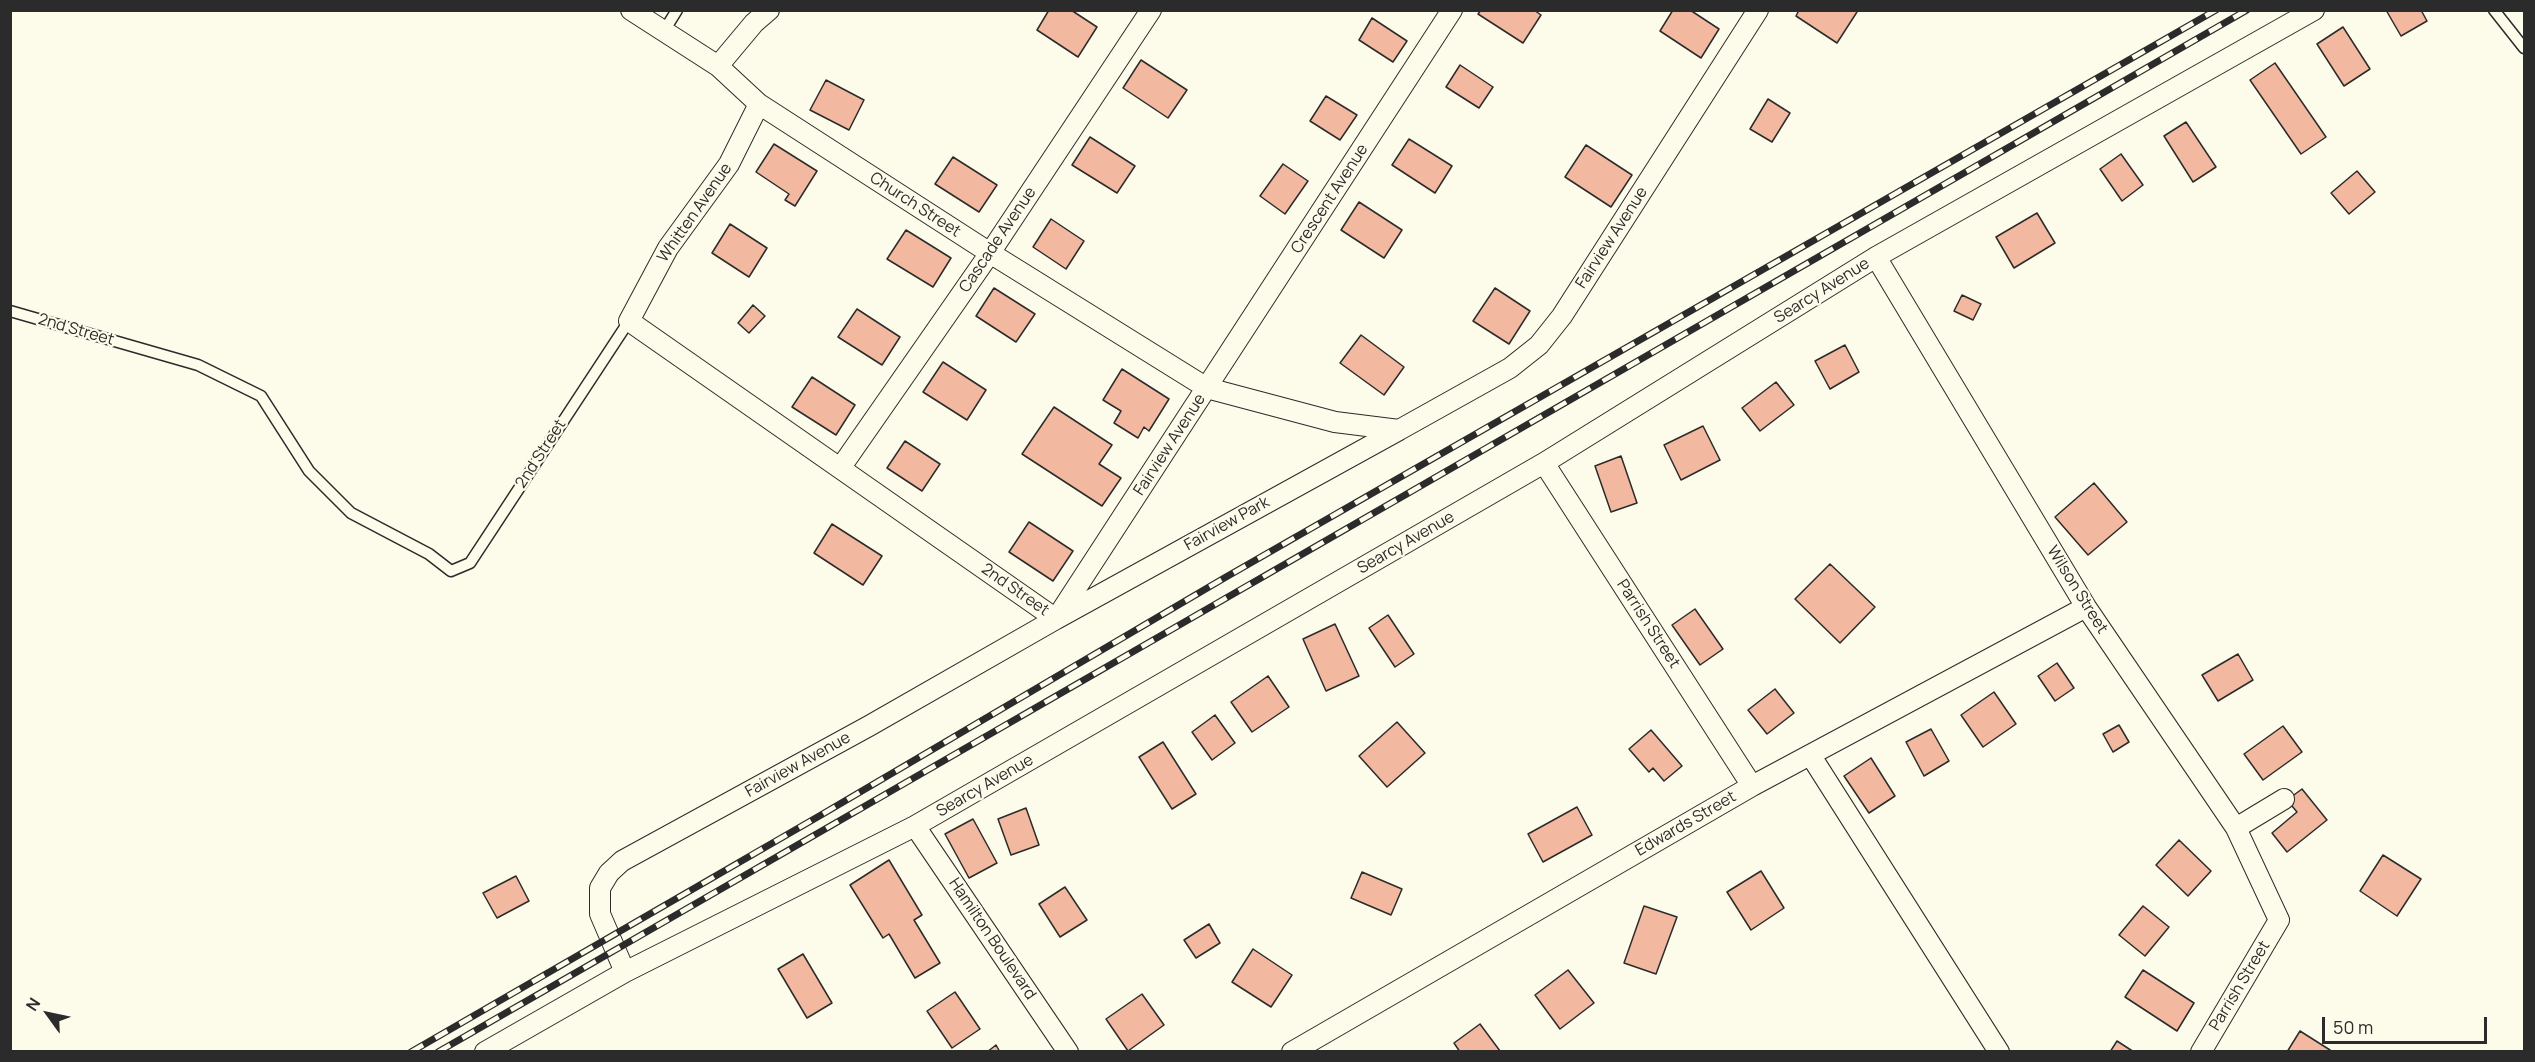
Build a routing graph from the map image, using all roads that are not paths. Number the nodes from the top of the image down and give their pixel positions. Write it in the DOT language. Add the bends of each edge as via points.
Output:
graph roads {
  1 [pos="631,10"];
  2 [pos="677,10"];
  3 [pos="769,10"];
  4 [pos="1151,10"];
  5 [pos="1452,10"];
  6 [pos="1758,10"];
  7 [pos="2314,10"];
  8 [pos="2494,10"];
  9 [pos="664,31"];
  10 [pos="2524,48"];
  11 [pos="718,66"];
  12 [pos="759,104"];
  13 [pos="990,253"];
  14 [pos="1876,257"];
  15 [pos="10,311"];
  16 [pos="628,321"];
  17 [pos="1208,388"];
  18 [pos="1399,430"];
  19 [pos="1545,463"];
  20 [pos="841,467"];
  21 [pos="2086,607"];
  22 [pos="1056,619"];
  23 [pos="1811,756"];
  24 [pos="1752,786"];
  25 [pos="2284,799"];
  26 [pos="915,826"];
  27 [pos="2236,828"];
  28 [pos="2279,920"];
  29 [pos="625,972"];
  30 [pos="485,1052"];
  31 [pos="1068,1052"];
  32 [pos="1292,1052"];
  33 [pos="1999,1052"];
  34 [pos="2201,1052"];
  1 -- 9 [label="street, Church Street"];
  2 -- 9 [label="lane"];
  3 -- 11 [label="street"];
  4 -- 13 [label="street, Cascade Avenue"];
  5 -- 17 [label="street, Crescent Avenue"];
  6 -- 18 [label="street, Fairview Avenue" via="1562,316 1539,345 1510,368"];
  7 -- 14 [label="street, Searcy Avenue"];
  8 -- 10 [label="lane"];
  9 -- 11 [label="street, Church Street"];
  11 -- 12 [label="street, Church Street"];
  12 -- 13 [label="street, Church Street"];
  12 -- 16 [label="street, Whitten Avenue" via="729,164 668,248"];
  13 -- 17 [label="street, Church Street"];
  13 -- 20 [label="street, Cascade Avenue"];
  14 -- 19 [label="street, Searcy Avenue"];
  14 -- 21 [label="street, Wilson Street"];
  15 -- 16 [label="lane, 2nd Street" via="198,365 261,396 309,471 351,513 429,554 451,571 470,563"];
  16 -- 20 [label="street, 2nd Street"];
  17 -- 18 [label="street, Fairview Avenue" via="1335,422"];
  17 -- 22 [label="street, Fairview Avenue"];
  18 -- 22 [label="street, Fairview Park"];
  19 -- 24 [label="street, Parrish Street"];
  19 -- 26 [label="street, Searcy Avenue"];
  20 -- 22 [label="street, 2nd Street"];
  21 -- 23 [label="street, Edwards Street"];
  21 -- 27 [label="street, Wilson Street"];
  22 -- 29 [label="street, Fairview Avenue" via="622,861 600,888 600,914"];
  23 -- 24 [label="street, Edwards Street"];
  23 -- 33 [label="street"];
  24 -- 32 [label="street, Edwards Street"];
  25 -- 27 [label="street"];
  26 -- 29 [label="street, Searcy Avenue"];
  26 -- 31 [label="street, Hamilton Boulevard"];
  27 -- 28 [label="street, Wilson Street"];
  28 -- 34 [label="street, Parrish Street"];
  29 -- 30 [label="street, Searcy Avenue"];
}
